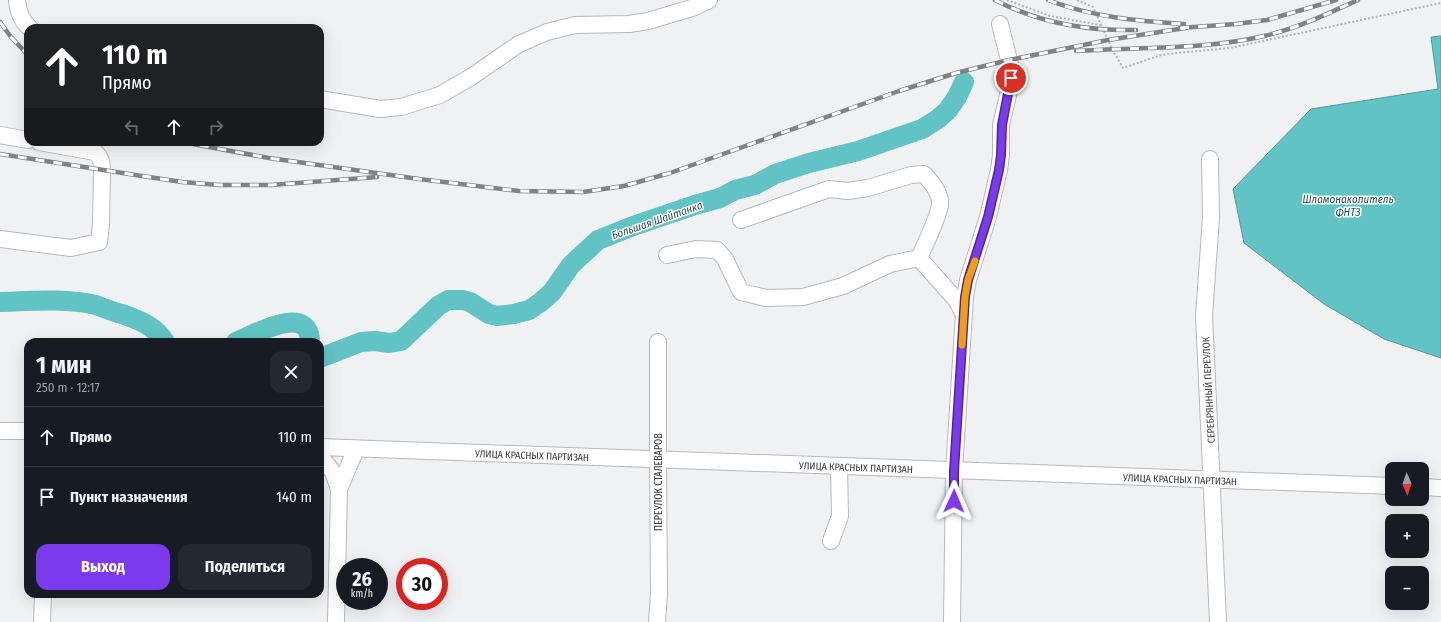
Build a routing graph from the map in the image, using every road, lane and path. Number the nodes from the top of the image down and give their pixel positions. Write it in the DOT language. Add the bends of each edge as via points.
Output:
graph roads {
  1 [pos="17,0"];
  2 [pos="709,0"];
  3 [pos="1007,0"];
  4 [pos="1077,0"];
  5 [pos="1441,3"];
  6 [pos="25,24"];
  7 [pos="1000,24"];
  8 [pos="1101,25"];
  9 [pos="324,100"];
  10 [pos="0,135"];
  11 [pos="24,139"];
  12 [pos="61,146"];
  13 [pos="1210,159"];
  14 [pos="741,220"];
  15 [pos="0,239"];
  16 [pos="667,255"];
  17 [pos="919,258"];
  18 [pos="963,313"];
  19 [pos="658,342"];
  20 [pos="14,431"];
  21 [pos="24,439"];
  22 [pos="324,447"];
  23 [pos="356,449"];
  24 [pos="658,460"];
  25 [pos="324,461"];
  26 [pos="839,466"];
  27 [pos="954,471"];
  28 [pos="1212,481"];
  29 [pos="1385,486"];
  30 [pos="1429,487"];
  31 [pos="1441,488"];
  32 [pos="339,489"];
  33 [pos="831,542"];
  34 [pos="43,598"];
  35 [pos="42,622"];
  36 [pos="336,622"];
  37 [pos="657,622"];
  38 [pos="952,622"];
  39 [pos="1218,622"];
  1 -- 6 [label="street" via="19,13"];
  2 -- 9 [label="street" via="695,7 648,21 575,25 547,32 519,44 445,92 401,107 380,109"];
  3 -- 8 [label="path" via="1050,16"];
  4 -- 8 [label="path" via="1093,7"];
  5 -- 8 [label="path" via="1230,48 1161,55 1123,68"];
  7 -- 18 [label="street" via="1011,68 1002,125 1001,155 988,217 968,280"];
  10 -- 11 [label="street"];
  12 -- 15 [label="street" via="95,152 102,162 99,242 71,248"];
  13 -- 28 [label="street, СЕРЕБРЯННЫЙ ПЕРЕУЛОК" via="1212,218 1204,315"];
  14 -- 17 [label="street" via="829,189 848,191 868,188 911,175 924,174 935,187 940,204"];
  16 -- 17 [label="street" via="696,248 717,250 725,259 741,292 766,298 803,297 843,286 890,264"];
  17 -- 18 [label="street" via="956,301"];
  18 -- 27 [label="street"];
  19 -- 24 [label="street, ПЕРЕУЛОК СТАЛЕВАРОВ"];
  20 -- 21 [label="street"];
  22 -- 23 [label="street, УЛИЦА КРАСНЫХ ПАРТИЗАН"];
  23 -- 24 [label="street, УЛИЦА КРАСНЫХ ПАРТИЗАН"];
  23 -- 32 [label="street"];
  24 -- 26 [label="street, УЛИЦА КРАСНЫХ ПАРТИЗАН"];
  24 -- 37 [label="street, ПЕРЕУЛОК СТАЛЕВАРОВ"];
  25 -- 32 [label="street" via="333,472"];
  26 -- 27 [label="street, УЛИЦА КРАСНЫХ ПАРТИЗАН"];
  26 -- 33 [label="street" via="840,516"];
  27 -- 28 [label="street, УЛИЦА КРАСНЫХ ПАРТИЗАН"];
  27 -- 38 [label="street"];
  28 -- 29 [label="street, УЛИЦА КРАСНЫХ ПАРТИЗАН"];
  28 -- 39 [label="street, СЕРЕБРЯННЫЙ ПЕРЕУЛОК"];
  30 -- 31 [label="street"];
  32 -- 36 [label="street"];
  34 -- 35 [label="street"];
}
